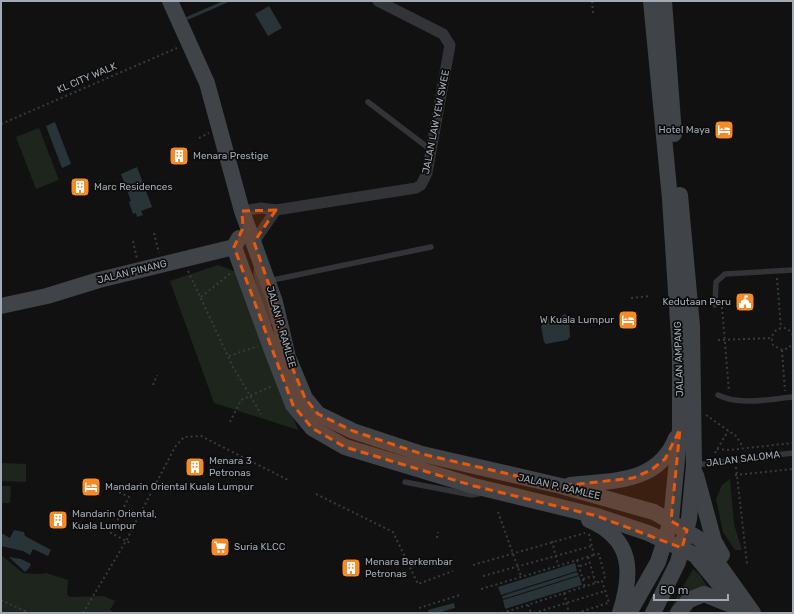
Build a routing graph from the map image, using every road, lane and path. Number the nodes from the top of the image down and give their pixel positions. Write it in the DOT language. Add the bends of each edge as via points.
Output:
graph roads {
  1 [pos="170,1"];
  2 [pos="378,1"];
  3 [pos="592,1"];
  4 [pos="651,1"];
  5 [pos="664,1"];
  6 [pos="593,13"];
  7 [pos="180,47"];
  8 [pos="368,102"];
  9 [pos="1,124"];
  10 [pos="212,132"];
  11 [pos="199,138"];
  12 [pos="431,150"];
  13 [pos="276,210"];
  14 [pos="243,214"];
  15 [pos="154,233"];
  16 [pos="133,241"];
  17 [pos="234,246"];
  18 [pos="431,247"];
  19 [pos="257,249"];
  20 [pos="160,256"];
  21 [pos="138,262"];
  22 [pos="188,269"];
  23 [pos="793,270"];
  24 [pos="229,274"];
  25 [pos="770,279"];
  26 [pos="268,281"];
  27 [pos="651,296"];
  28 [pos="201,297"];
  29 [pos="631,298"];
  30 [pos="715,304"];
  31 [pos="722,305"];
  32 [pos="1,306"];
  33 [pos="270,322"];
  34 [pos="781,328"];
  35 [pos="793,335"];
  36 [pos="772,338"];
  37 [pos="718,340"];
  38 [pos="725,340"];
  39 [pos="793,342"];
  40 [pos="264,344"];
  41 [pos="782,350"];
  42 [pos="229,356"];
  43 [pos="157,375"];
  44 [pos="153,385"];
  45 [pos="275,385"];
  46 [pos="729,392"];
  47 [pos="785,392"];
  48 [pos="249,395"];
  49 [pos="718,395"];
  50 [pos="793,397"];
  51 [pos="261,414"];
  52 [pos="706,416"];
  53 [pos="230,422"];
  54 [pos="680,428"];
  55 [pos="728,431"];
  56 [pos="793,443"];
  57 [pos="743,448"];
  58 [pos="717,449"];
  59 [pos="715,453"];
  60 [pos="793,453"];
  61 [pos="736,460"];
  62 [pos="694,466"];
  63 [pos="793,469"];
  64 [pos="736,475"];
  65 [pos="288,480"];
  66 [pos="404,482"];
  67 [pos="561,486"];
  68 [pos="110,488"];
  69 [pos="496,491"];
  70 [pos="316,494"];
  71 [pos="544,503"];
  72 [pos="498,512"];
  73 [pos="671,521"];
  74 [pos="687,530"];
  75 [pos="438,532"];
  76 [pos="437,538"];
  77 [pos="126,541"];
  78 [pos="552,541"];
  79 [pos="666,541"];
  80 [pos="132,544"];
  81 [pos="592,546"];
  82 [pos="682,548"];
  83 [pos="513,552"];
  84 [pos="594,555"];
  85 [pos="556,556"];
  86 [pos="588,557"];
  87 [pos="577,560"];
  88 [pos="590,563"];
  89 [pos="747,564"];
  90 [pos="473,565"];
  91 [pos="558,566"];
  92 [pos="579,566"];
  93 [pos="518,568"];
  94 [pos="453,571"];
  95 [pos="483,576"];
  96 [pos="521,576"];
  97 [pos="593,576"];
  98 [pos="583,579"];
  99 [pos="602,581"];
  100 [pos="596,584"];
  101 [pos="585,587"];
  102 [pos="480,589"];
  103 [pos="605,591"];
  104 [pos="564,593"];
  105 [pos="460,595"];
  106 [pos="1,600"];
  107 [pos="567,603"];
  108 [pos="528,605"];
  109 [pos="613,607"];
  110 [pos="419,608"];
  111 [pos="745,609"];
  112 [pos="28,613"];
  113 [pos="83,613"];
  114 [pos="502,613"];
  115 [pos="533,613"];
  116 [pos="569,613"];
  117 [pos="577,613"];
  118 [pos="629,613"];
  119 [pos="653,613"];
  120 [pos="678,613"];
  1 -- 14 [label="street, JALAN P. RAMLEE" via="206,82"];
  2 -- 12 [label="street, JALAN LAW YEW SWEE" via="443,34 450,45"];
  3 -- 6 [label="path"];
  4 -- 54 [label="street, JALAN AMPANG" via="670,199 680,353"];
  5 -- 62 [label="street, JALAN AMPANG" via="692,326"];
  7 -- 9 [label="path, KL CITY WALK"];
  8 -- 12 [label="lane"];
  10 -- 11 [label="path"];
  12 -- 13 [label="street, JALAN LAW YEW SWEE" via="428,173 421,185 416,188"];
  13 -- 14 [label="street, JALAN LAW YEW SWEE" via="261,208"];
  13 -- 19 [label="street"];
  14 -- 17 [label="street" via="241,234"];
  14 -- 19 [label="street, JALAN P. RAMLEE"];
  15 -- 20 [label="path"];
  16 -- 21 [label="path"];
  17 -- 32 [label="street, JALAN PINANG"];
  17 -- 69 [label="street, JALAN P. RAMLEE" via="293,405 312,428 345,447"];
  18 -- 26 [label="lane"];
  19 -- 26 [label="street, JALAN P. RAMLEE"];
  19 -- 33 [label="lane" via="256,274"];
  22 -- 28 [label="path"];
  23 -- 30 [label="lane" via="725,274 716,282"];
  24 -- 28 [label="path"];
  25 -- 34 [label="path" via="778,278"];
  26 -- 67 [label="street, JALAN P. RAMLEE" via="288,357 305,398 318,414 353,431 422,454"];
  27 -- 29 [label="path"];
  28 -- 42 [label="path"];
  31 -- 38 [label="path"];
  34 -- 35 [label="path" via="788,329"];
  34 -- 36 [label="path" via="774,331"];
  36 -- 38 [label="path"];
  36 -- 41 [label="path" via="773,345"];
  37 -- 38 [label="path"];
  38 -- 46 [label="path"];
  39 -- 41 [label="path" via="789,348"];
  40 -- 42 [label="path"];
  41 -- 47 [label="path"];
  42 -- 48 [label="path"];
  43 -- 44 [label="path"];
  45 -- 48 [label="path"];
  48 -- 51 [label="path"];
  48 -- 53 [label="path" via="242,400"];
  49 -- 50 [label="lane" via="728,400"];
  52 -- 55 [label="path"];
  54 -- 67 [label="street" via="672,449 665,459 651,470 633,478"];
  54 -- 73 [label="street, JALAN AMPANG"];
  55 -- 57 [label="path" via="736,436"];
  55 -- 58 [label="path"];
  56 -- 57 [label="path"];
  57 -- 58 [label="path"];
  58 -- 59 [label="path"];
  60 -- 61 [label="lane, JALAN SALOMA"];
  61 -- 62 [label="lane, JALAN SALOMA"];
  61 -- 64 [label="path"];
  62 -- 74 [label="street, JALAN AMPANG"];
  62 -- 111 [label="street" via="714,541 729,566"];
  63 -- 64 [label="path"];
  64 -- 89 [label="path"];
  65 -- 77 [label="path" via="201,436 184,437 175,447"];
  66 -- 69 [label="lane" via="472,495"];
  67 -- 73 [label="street, JALAN P. RAMLEE" via="646,508"];
  68 -- 77 [label="path" via="129,497 111,533"];
  69 -- 71 [label="street, JALAN P. RAMLEE"];
  70 -- 94 [label="path" via="393,532 418,584"];
  71 -- 79 [label="street, JALAN P. RAMLEE" via="597,516"];
  71 -- 109 [label="street" via="591,521 615,537 622,545 628,564 628,574"];
  72 -- 83 [label="path"];
  73 -- 74 [label="street, JALAN P. RAMLEE"];
  73 -- 79 [label="street, JALAN AMPANG"];
  74 -- 82 [label="street, JALAN AMPANG"];
  74 -- 111 [label="street, JALAN P. RAMLEE" via="701,540"];
  75 -- 76 [label="path"];
  77 -- 80 [label="path"];
  77 -- 113 [label="path"];
  78 -- 81 [label="path" via="588,532"];
  78 -- 83 [label="path"];
  78 -- 85 [label="path"];
  79 -- 82 [label="street, JALAN P. RAMLEE"];
  79 -- 118 [label="street, JALAN AMPANG" via="658,562"];
  81 -- 84 [label="path"];
  81 -- 85 [label="path"];
  82 -- 111 [label="street, JALAN P. RAMLEE" via="695,555"];
  82 -- 119 [label="street, JALAN AMPANG" via="676,567"];
  83 -- 90 [label="path"];
  83 -- 93 [label="path"];
  84 -- 86 [label="path"];
  84 -- 99 [label="path" via="599,554 605,578"];
  85 -- 91 [label="path"];
  85 -- 93 [label="path"];
  86 -- 87 [label="path"];
  86 -- 88 [label="path"];
  87 -- 91 [label="path"];
  87 -- 92 [label="path"];
  88 -- 92 [label="path"];
  88 -- 97 [label="path"];
  91 -- 96 [label="path"];
  92 -- 98 [label="path"];
  93 -- 95 [label="path"];
  93 -- 96 [label="path"];
  96 -- 102 [label="path"];
  97 -- 98 [label="path"];
  97 -- 100 [label="path"];
  98 -- 101 [label="path"];
  99 -- 100 [label="path"];
  99 -- 103 [label="path"];
  100 -- 101 [label="path"];
  101 -- 104 [label="path"];
  103 -- 107 [label="path"];
  103 -- 109 [label="path"];
  104 -- 107 [label="path"];
  104 -- 108 [label="path"];
  105 -- 110 [label="path"];
  106 -- 112 [label="path"];
  107 -- 115 [label="path"];
  107 -- 116 [label="path"];
  108 -- 114 [label="path"];
  108 -- 115 [label="path"];
  109 -- 117 [label="path"];
  111 -- 120 [label="street" via="704,594 689,600"];
}
